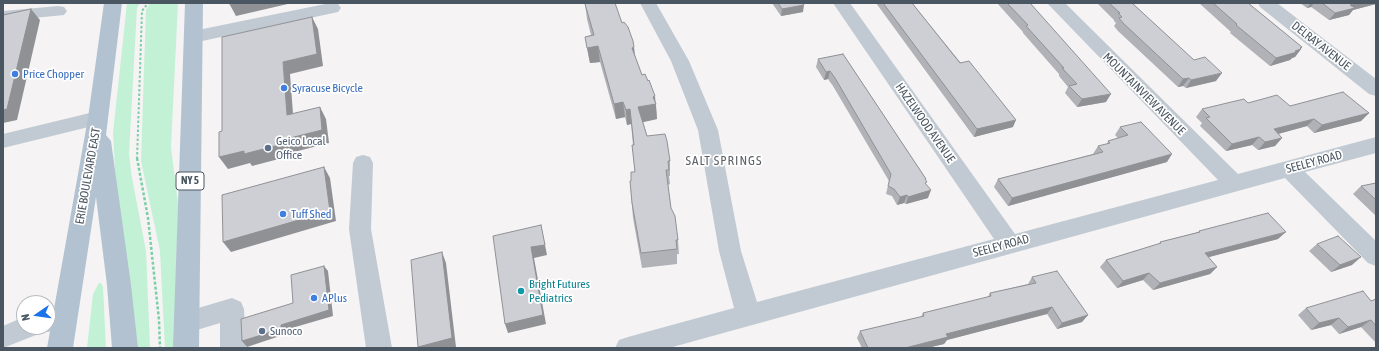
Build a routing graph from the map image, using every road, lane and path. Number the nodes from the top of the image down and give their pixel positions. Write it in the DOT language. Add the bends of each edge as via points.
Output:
graph roads {
  1 [pos="113,3"];
  2 [pos="148,3"];
  3 [pos="194,3"];
  4 [pos="648,3"];
  5 [pos="841,3"];
  6 [pos="1055,3"];
  7 [pos="1266,3"];
  8 [pos="332,8"];
  9 [pos="58,11"];
  10 [pos="3,16"];
  11 [pos="193,37"];
  12 [pos="1376,89"];
  13 [pos="98,118"];
  14 [pos="3,142"];
  15 [pos="1376,145"];
  16 [pos="362,163"];
  17 [pos="1289,169"];
  18 [pos="1234,183"];
  19 [pos="1009,244"];
  20 [pos="1376,256"];
  21 [pos="748,314"];
  22 [pos="56,319"];
  23 [pos="187,322"];
  24 [pos="16,332"];
  25 [pos="3,337"];
  26 [pos="683,340"];
  27 [pos="60,348"];
  28 [pos="125,348"];
  29 [pos="160,348"];
  30 [pos="186,348"];
  31 [pos="233,348"];
  32 [pos="380,348"];
  33 [pos="628,348"];
  1 -- 13 [label="main road, ERIE BOULEVARD EAST"];
  2 -- 29 [label="path" via="142,11 137,162 148,218"];
  3 -- 11 [label="main road, NY 5"];
  4 -- 21 [label="street" via="680,61 708,130 730,251"];
  5 -- 19 [label="street, HAZELWOOD AVENUE"];
  6 -- 18 [label="street, MOUNTAINVIEW AVENUE"];
  7 -- 12 [label="street, DELRAY AVENUE"];
  8 -- 11 [label="street"];
  9 -- 10 [label="street"];
  11 -- 23 [label="main road, NY 5"];
  13 -- 14 [label="street"];
  13 -- 22 [label="main road, ERIE BOULEVARD EAST"];
  13 -- 28 [label="main road"];
  15 -- 17 [label="street, SEELEY ROAD"];
  16 -- 32 [label="street" via="360,229"];
  17 -- 18 [label="street, SEELEY ROAD"];
  17 -- 20 [label="street"];
  18 -- 19 [label="street, SEELEY ROAD"];
  19 -- 21 [label="street, SEELEY ROAD"];
  21 -- 26 [label="street, SEELEY ROAD"];
  22 -- 27 [label="main road, ERIE BOULEVARD EAST"];
  23 -- 30 [label="main road, NY 5"];
  23 -- 31 [label="street" via="232,309"];
  24 -- 25 [label="street"];
  26 -- 33 [label="street, SEELEY ROAD"];
}
